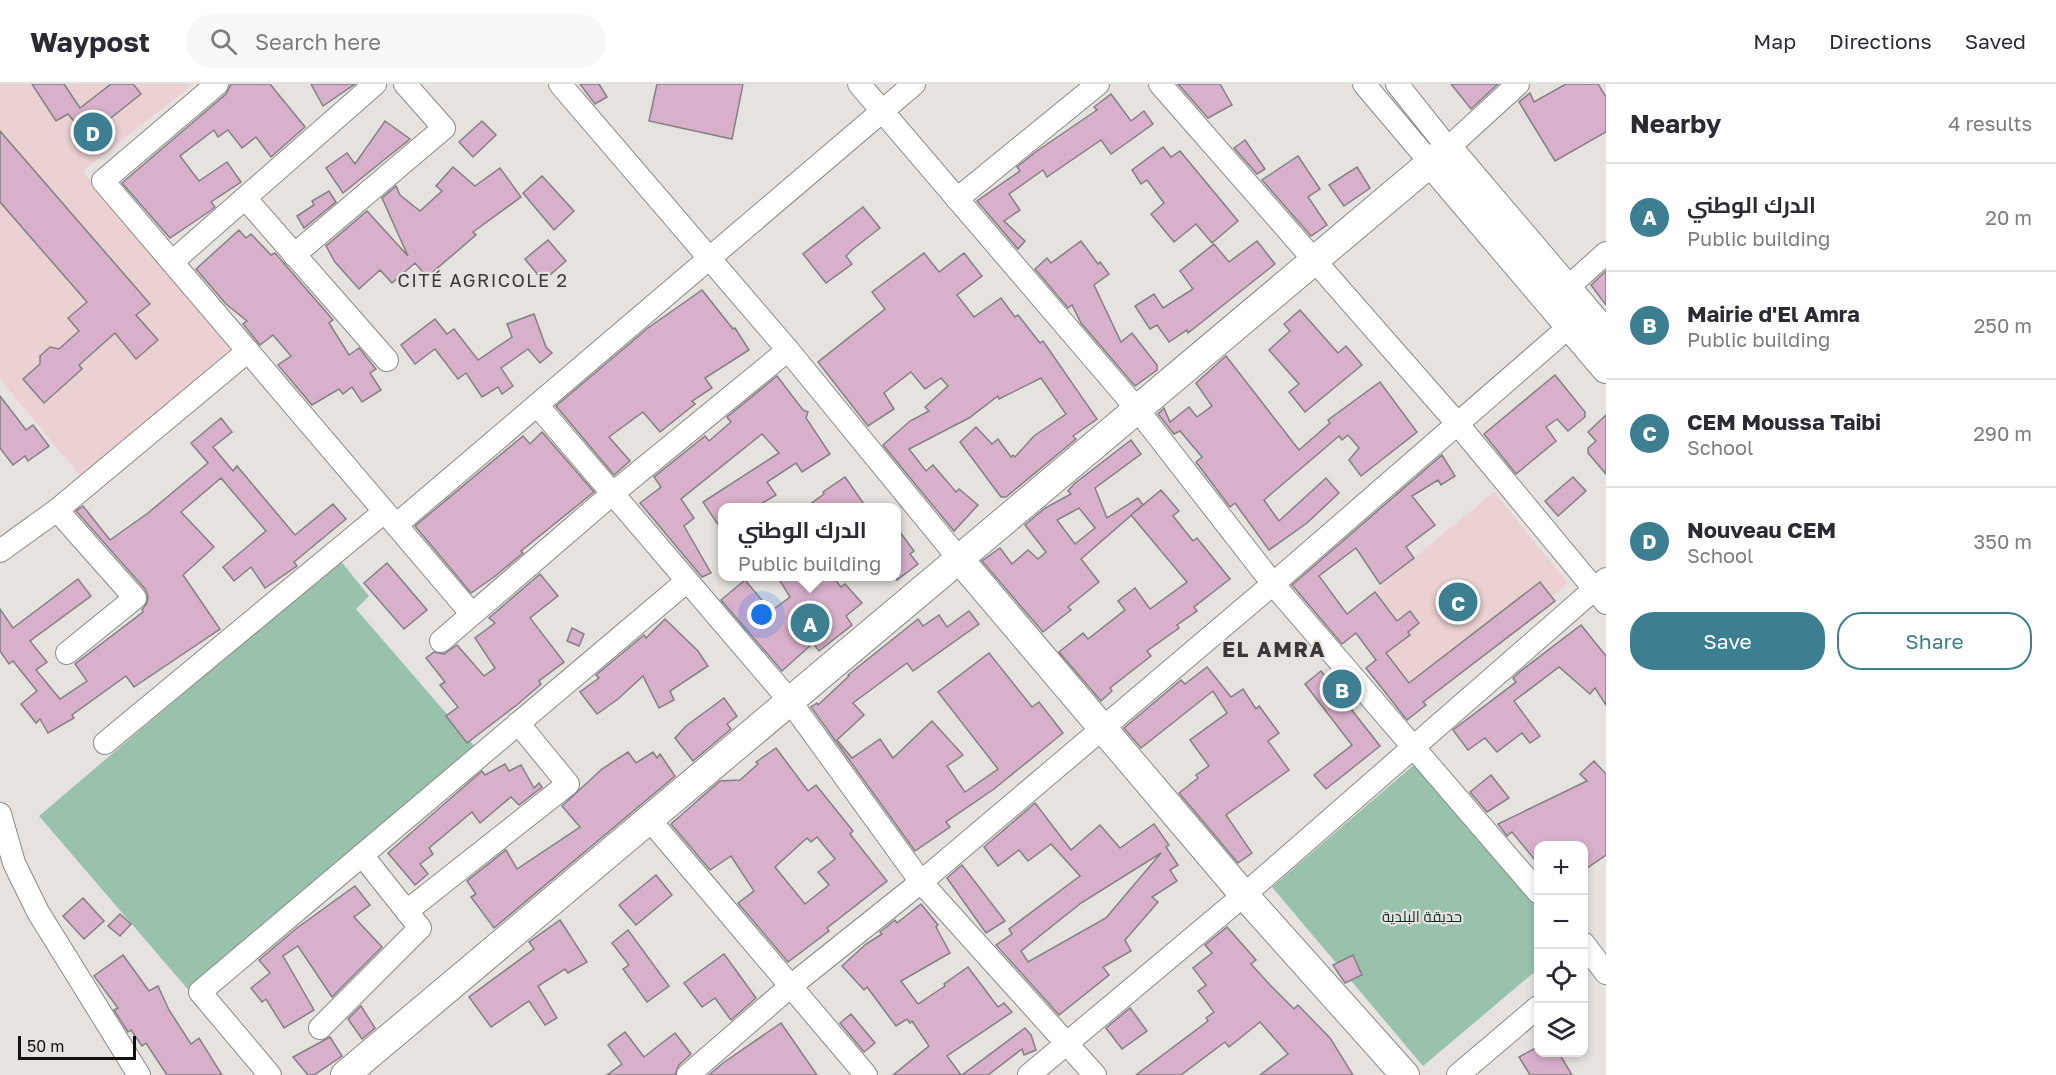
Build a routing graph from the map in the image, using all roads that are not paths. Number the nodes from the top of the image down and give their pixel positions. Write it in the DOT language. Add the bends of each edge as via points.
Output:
graph roads {
  1 [pos="217,84"];
  2 [pos="375,84"];
  3 [pos="405,84"];
  4 [pos="560,84"];
  5 [pos="859,84"];
  6 [pos="914,84"];
  7 [pos="1098,84"];
  8 [pos="1160,84"];
  9 [pos="1364,84"];
  10 [pos="1397,84"];
  11 [pos="1518,84"];
  12 [pos="882,112"];
  13 [pos="1439,155"];
  14 [pos="245,198"];
  15 [pos="957,199"];
  16 [pos="1606,253"];
  17 [pos="294,255"];
  18 [pos="710,258"];
  19 [pos="1314,260"];
  20 [pos="172,262"];
  21 [pos="1559,296"];
  22 [pos="1570,326"];
  23 [pos="1606,334"];
  24 [pos="788,350"];
  25 [pos="248,351"];
  26 [pos="387,360"];
  27 [pos="1606,369"];
  28 [pos="537,405"];
  29 [pos="1137,409"];
  30 [pos="1456,422"];
  31 [pos="612,494"];
  32 [pos="57,510"];
  33 [pos="390,518"];
  34 [pos="0,551"];
  35 [pos="960,561"];
  36 [pos="687,581"];
  37 [pos="1273,584"];
  38 [pos="1602,590"];
  39 [pos="471,613"];
  40 [pos="441,641"];
  41 [pos="67,653"];
  42 [pos="790,701"];
  43 [pos="518,723"];
  44 [pos="1100,728"];
  45 [pos="105,743"];
  46 [pos="1413,747"];
  47 [pos="0,814"];
  48 [pos="649,819"];
  49 [pos="362,855"];
  50 [pos="921,882"];
  51 [pos="1534,886"];
  52 [pos="1244,895"];
  53 [pos="407,911"];
  54 [pos="792,986"];
  55 [pos="1534,1011"];
  56 [pos="320,1028"];
  57 [pos="1068,1045"];
  58 [pos="693,1073"];
  59 [pos="139,1075"];
  60 [pos="270,1075"];
  61 [pos="345,1075"];
  62 [pos="866,1075"];
  63 [pos="1029,1075"];
  64 [pos="1095,1075"];
  65 [pos="1405,1075"];
  66 [pos="1458,1075"];
  1 -- 20 [label="street" via="103,181"];
  2 -- 14 [label="street"];
  3 -- 17 [label="street" via="444,128"];
  4 -- 18 [label="street"];
  5 -- 12 [label="street"];
  6 -- 12 [label="street"];
  7 -- 15 [label="street"];
  8 -- 19 [label="street"];
  9 -- 13 [label="street"];
  10 -- 13 [label="street"];
  11 -- 13 [label="street"];
  12 -- 15 [label="street"];
  12 -- 18 [label="street"];
  13 -- 19 [label="main road"];
  13 -- 21 [label="main road"];
  14 -- 17 [label="street"];
  14 -- 20 [label="street"];
  15 -- 29 [label="street"];
  16 -- 21 [label="street"];
  17 -- 26 [label="street"];
  18 -- 24 [label="street"];
  18 -- 28 [label="street"];
  19 -- 29 [label="main road"];
  19 -- 30 [label="street"];
  20 -- 25 [label="street"];
  21 -- 22 [label="main road"];
  21 -- 23 [label="main road"];
  22 -- 27 [label="main road"];
  22 -- 30 [label="street"];
  24 -- 31 [label="street"];
  24 -- 35 [label="street"];
  25 -- 32 [label="street"];
  25 -- 33 [label="street"];
  28 -- 31 [label="street"];
  28 -- 33 [label="street"];
  29 -- 35 [label="main road"];
  29 -- 37 [label="street"];
  30 -- 37 [label="street"];
  30 -- 38 [label="street"];
  31 -- 36 [label="street"];
  31 -- 39 [label="street"];
  32 -- 34 [label="street"];
  32 -- 41 [label="street" via="135,598"];
  33 -- 39 [label="street"];
  33 -- 45 [label="street"];
  35 -- 42 [label="main road"];
  35 -- 44 [label="main road"];
  36 -- 42 [label="street"];
  36 -- 43 [label="street"];
  37 -- 44 [label="street"];
  37 -- 46 [label="street"];
  38 -- 46 [label="street"];
  39 -- 40 [label="street"];
  42 -- 48 [label="main road"];
  42 -- 50 [label="street"];
  43 -- 49 [label="street"];
  43 -- 53 [label="street" via="568,784"];
  44 -- 50 [label="street"];
  44 -- 52 [label="main road"];
  46 -- 51 [label="street"];
  46 -- 52 [label="street"];
  47 -- 59 [label="street" via="14,863 38,912"];
  48 -- 54 [label="street"];
  48 -- 61 [label="main road"];
  49 -- 53 [label="street"];
  49 -- 60 [label="street" via="200,992"];
  50 -- 54 [label="street"];
  50 -- 57 [label="street"];
  52 -- 57 [label="street"];
  52 -- 65 [label="main road"];
  53 -- 56 [label="street" via="420,928"];
  54 -- 58 [label="street"];
  54 -- 62 [label="street"];
  55 -- 66 [label="street"];
  57 -- 63 [label="street"];
  57 -- 64 [label="street"];
}
